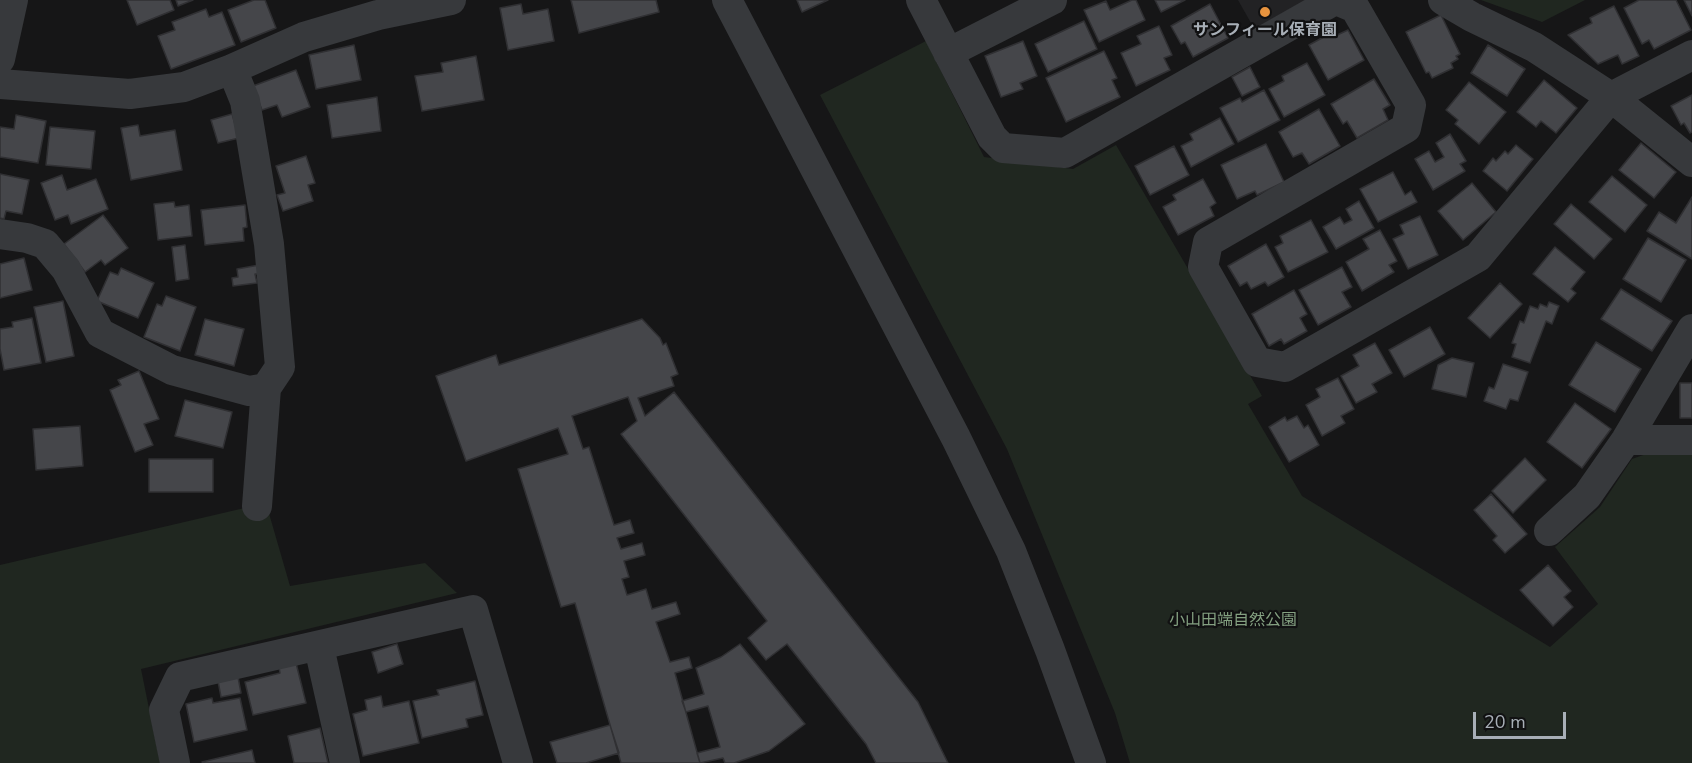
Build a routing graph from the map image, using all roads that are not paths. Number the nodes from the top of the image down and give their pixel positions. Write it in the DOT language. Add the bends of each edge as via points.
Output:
graph roads {
  1 [pos="13,0"];
  2 [pos="727,0"];
  3 [pos="921,0"];
  4 [pos="1052,0"];
  5 [pos="1336,0"];
  6 [pos="1443,0"];
  7 [pos="445,1"];
  8 [pos="948,53"];
  9 [pos="1692,55"];
  10 [pos="0,59"];
  11 [pos="232,69"];
  12 [pos="0,84"];
  13 [pos="1611,97"];
  14 [pos="1692,162"];
  15 [pos="0,234"];
  16 [pos="1692,329"];
  17 [pos="266,388"];
  18 [pos="1626,440"];
  19 [pos="1692,440"];
  20 [pos="256,506"];
  21 [pos="1549,531"];
  22 [pos="319,647"];
  23 [pos="176,763"];
  24 [pos="345,763"];
  25 [pos="518,763"];
  26 [pos="1091,763"];
  1 -- 10 [label="street"];
  2 -- 26 [label="street" via="951,428 1011,551"];
  3 -- 8 [label="street"];
  4 -- 8 [label="street"];
  5 -- 8 [label="street" via="1065,153 1003,148 992,137"];
  5 -- 13 [label="street" via="1355,8 1411,105 1406,128 1208,242 1203,267 1257,362 1285,367 1478,257"];
  6 -- 13 [label="street" via="1534,46"];
  7 -- 11 [label="street" via="378,15 304,37"];
  9 -- 13 [label="street"];
  11 -- 12 [label="street" via="184,87 130,93"];
  11 -- 17 [label="street" via="245,100 269,244 280,367"];
  13 -- 14 [label="street"];
  15 -- 17 [label="street" via="45,244 66,269 100,333 172,370 249,391"];
  16 -- 18 [label="street"];
  17 -- 20 [label="street"];
  18 -- 19 [label="street"];
  18 -- 21 [label="street" via="1587,496"];
  22 -- 23 [label="street" via="180,677 164,710"];
  22 -- 24 [label="street"];
  22 -- 25 [label="street" via="474,610"];
}
